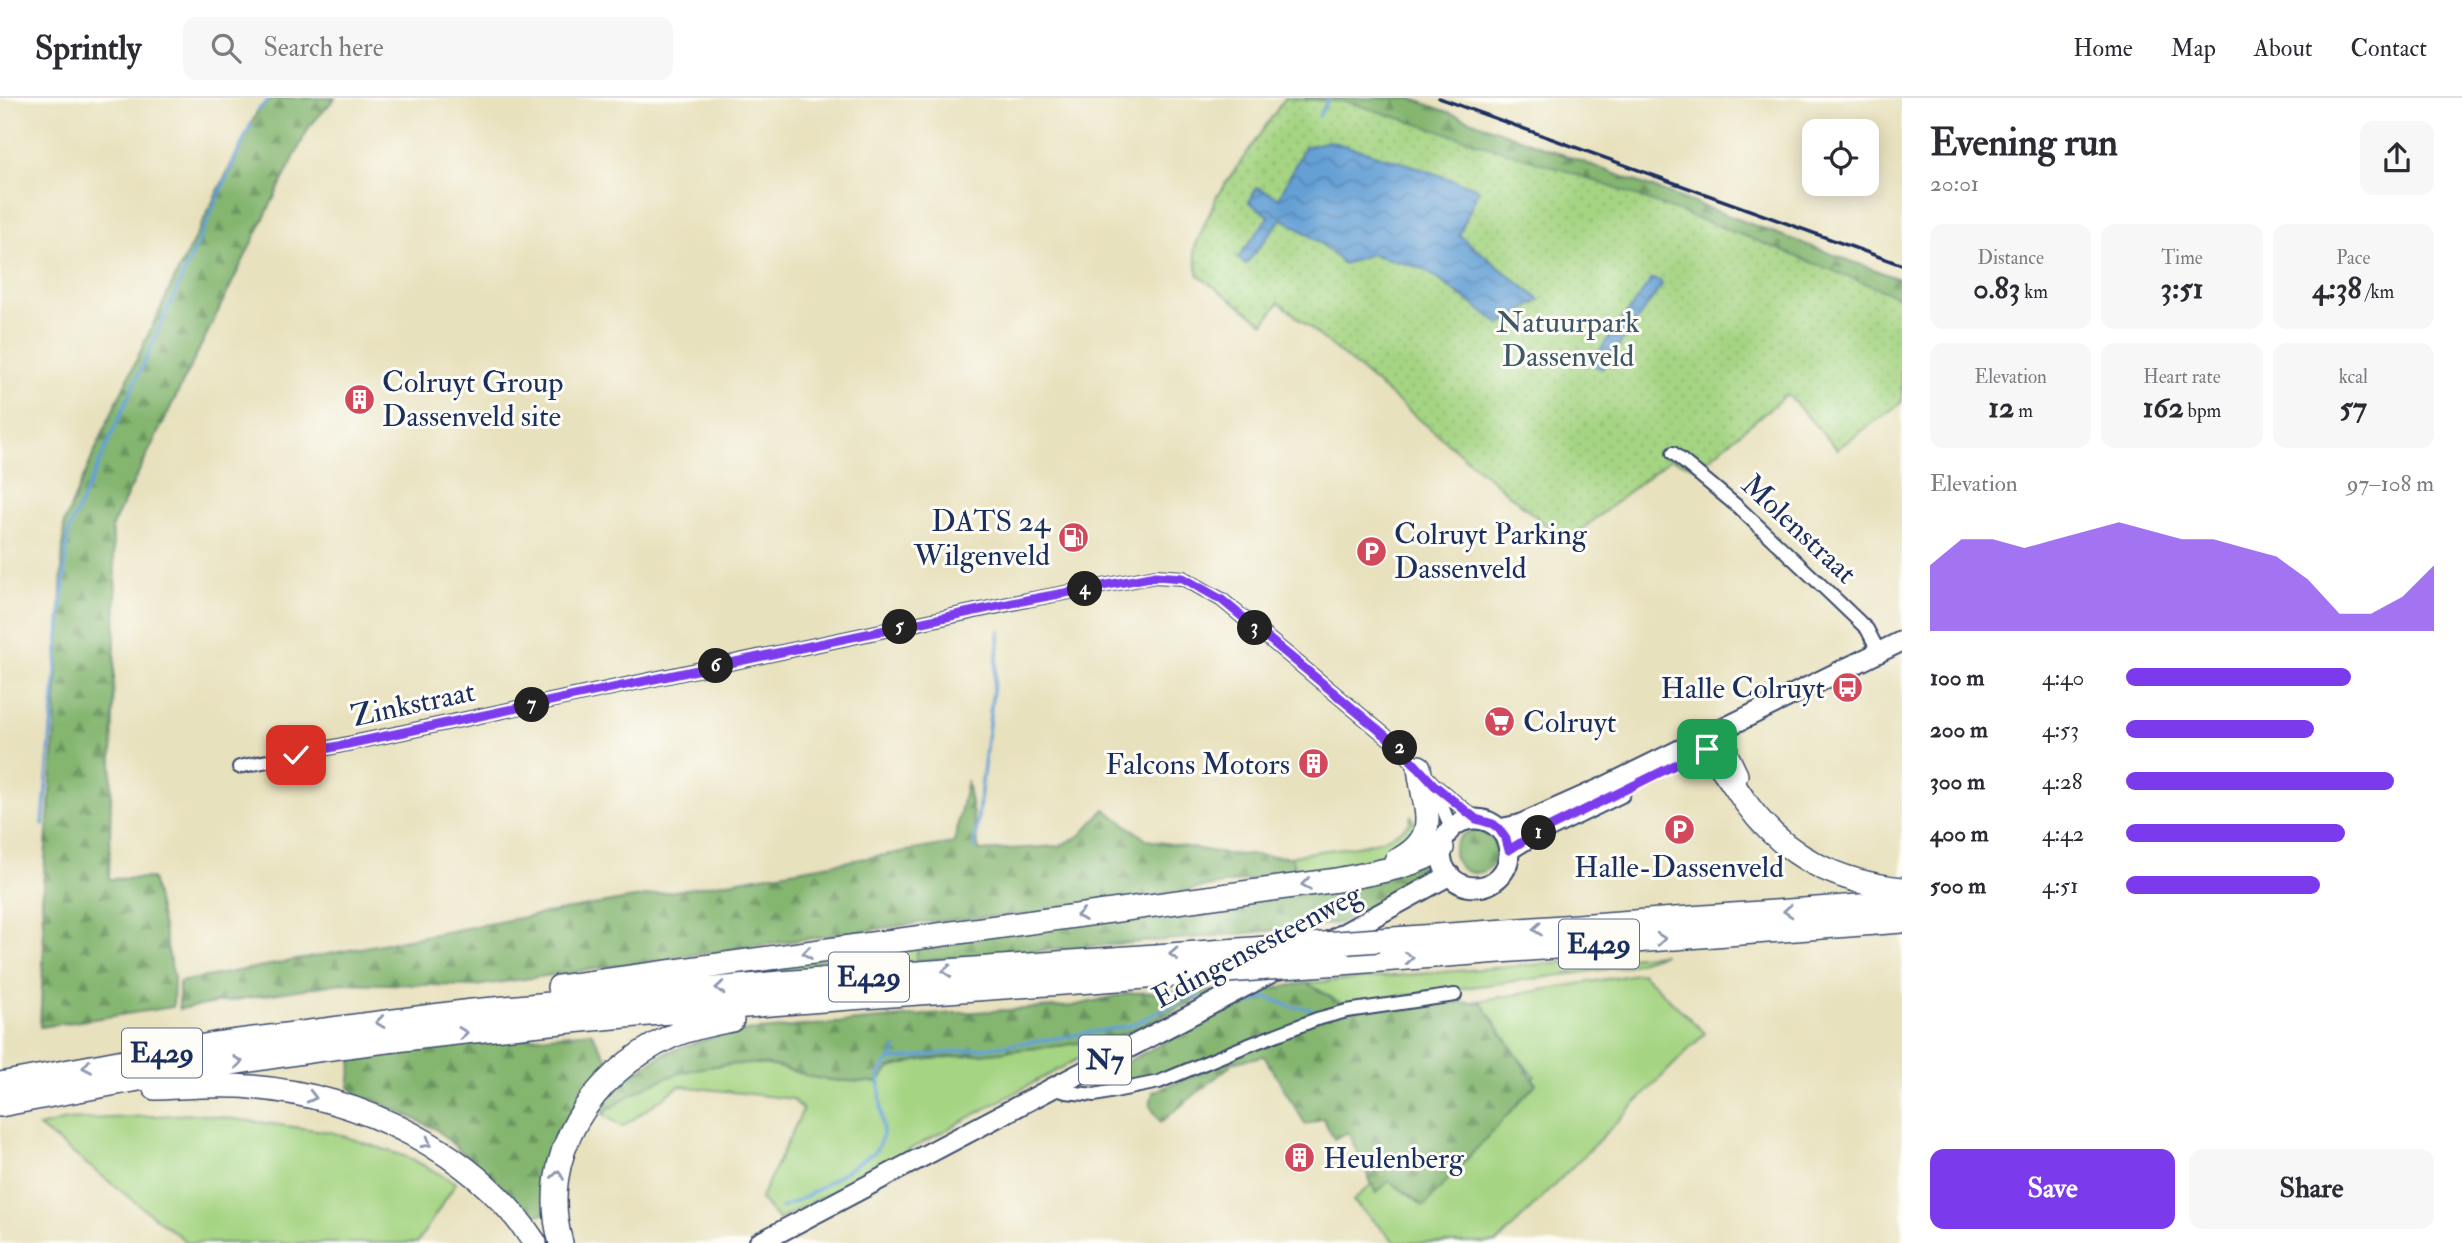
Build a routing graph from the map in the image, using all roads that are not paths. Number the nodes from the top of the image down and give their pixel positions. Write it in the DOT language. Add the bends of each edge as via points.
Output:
graph roads {
  1 [pos="1673,453"];
  2 [pos="1894,649"];
  3 [pos="1709,743"];
  4 [pos="239,767"];
  5 [pos="1427,776"];
  6 [pos="1476,819"];
  7 [pos="1499,829"];
  8 [pos="1446,838"];
  9 [pos="1509,850"];
  10 [pos="1376,871"];
  11 [pos="1450,876"];
  12 [pos="1902,889"];
  13 [pos="1902,903"];
  14 [pos="1856,915"];
  15 [pos="1902,922"];
  16 [pos="1455,995"];
  17 [pos="784,1004"];
  18 [pos="472,1011"];
  19 [pos="0,1084"];
  20 [pos="98,1086"];
  21 [pos="1054,1088"];
  22 [pos="0,1105"];
  23 [pos="535,1243"];
  24 [pos="561,1243"];
  25 [pos="759,1243"];
  1 -- 2 [label="street, Molenstraat"];
  2 -- 3 [label="main road"];
  2 -- 3 [label="main road"];
  3 -- 7 [label="main road" via="1519,825"];
  3 -- 9 [label="main road"];
  3 -- 12 [label="highway" via="1726,754 1755,816 1779,841 1807,861 1858,882"];
  4 -- 5 [label="street, Zinkstraat" via="1156,576 1183,578 1222,600 1398,746"];
  5 -- 6 [label="street, Zinkstraat"];
  5 -- 8 [label="street, Zinkstraat"];
  5 -- 10 [label="highway" via="1421,789 1429,819 1419,845"];
  6 -- 7 [label="main road"];
  6 -- 8 [label="main road" via="1459,823"];
  7 -- 9 [label="main road"];
  8 -- 10 [label="highway" via="1426,859"];
  8 -- 11 [label="main road" via="1442,858"];
  9 -- 11 [label="main road" via="1504,870 1489,884 1468,886"];
  10 -- 18 [label="highway, one-way" via="497,996"];
  11 -- 21 [label="main road, Edingensesteenweg / N7"];
  13 -- 14 [label="highway"];
  14 -- 15 [label="highway"];
  17 -- 14 [label="highway, E429, one-way, bridge" via="1341,963"];
  14 -- 18 [label="highway, E429, one-way, bridge" via="1380,940"];
  16 -- 21 [label="street" via="1317,1019 1159,1082 1096,1095"];
  20 -- 17 [label="highway, E429, one-way" via="222,1064 435,1036"];
  24 -- 17 [label="highway, one-way" via="556,1213 561,1161 584,1105 607,1079 671,1036"];
  18 -- 19 [label="highway, E429, one-way" via="215,1044"];
  20 -- 22 [label="highway, E429"];
  20 -- 23 [label="highway, one-way" via="250,1087 295,1093 366,1113 436,1147 471,1173"];
  21 -- 25 [label="main road, Edingensesteenweg / N7"];
}
